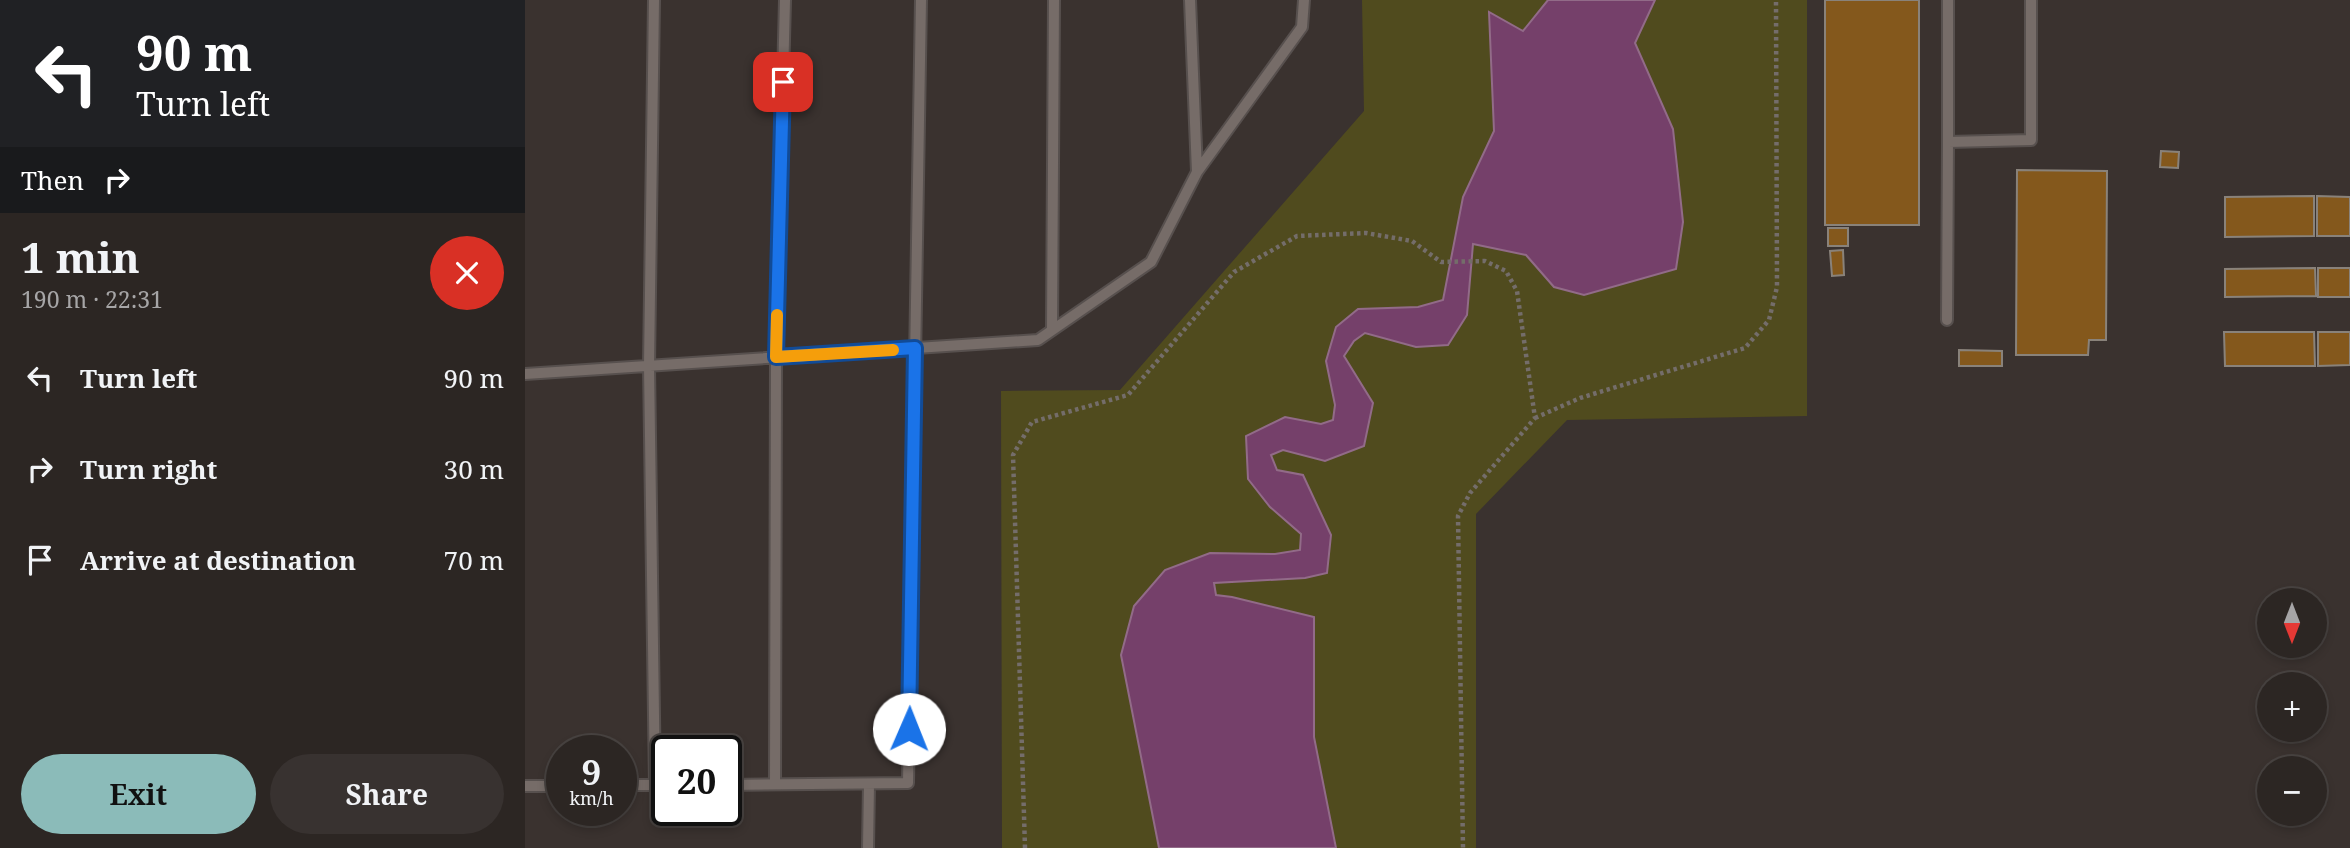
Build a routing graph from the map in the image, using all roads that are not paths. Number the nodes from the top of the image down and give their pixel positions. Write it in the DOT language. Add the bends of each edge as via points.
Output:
graph roads {
  1 [pos="654,0"];
  2 [pos="785,0"];
  3 [pos="921,0"];
  4 [pos="1054,0"];
  5 [pos="1190,0"];
  6 [pos="1304,0"];
  7 [pos="1948,0"];
  8 [pos="2031,0"];
  9 [pos="1948,142"];
  10 [pos="1197,172"];
  11 [pos="1947,320"];
  12 [pos="1052,330"];
  13 [pos="915,348"];
  14 [pos="776,357"];
  15 [pos="649,366"];
  16 [pos="525,374"];
  17 [pos="660,735"];
  18 [pos="775,784"];
  19 [pos="869,784"];
  20 [pos="742,785"];
  21 [pos="525,786"];
  22 [pos="546,786"];
  23 [pos="868,848"];
  1 -- 15 [label="lane"];
  2 -- 14 [label="lane"];
  3 -- 13 [label="lane"];
  4 -- 12 [label="lane"];
  5 -- 10 [label="lane"];
  6 -- 10 [label="lane" via="1301,27"];
  7 -- 9 [label="lane"];
  8 -- 9 [label="lane" via="2031,140"];
  9 -- 11 [label="lane"];
  10 -- 12 [label="lane" via="1151,262"];
  12 -- 13 [label="lane" via="1038,340"];
  13 -- 14 [label="lane"];
  13 -- 19 [label="lane" via="908,783"];
  14 -- 15 [label="lane"];
  14 -- 18 [label="lane"];
  15 -- 16 [label="lane"];
  15 -- 17 [label="lane"];
  18 -- 19 [label="lane"];
  18 -- 20 [label="lane"];
  19 -- 23 [label="lane"];
  21 -- 22 [label="lane"];
}
